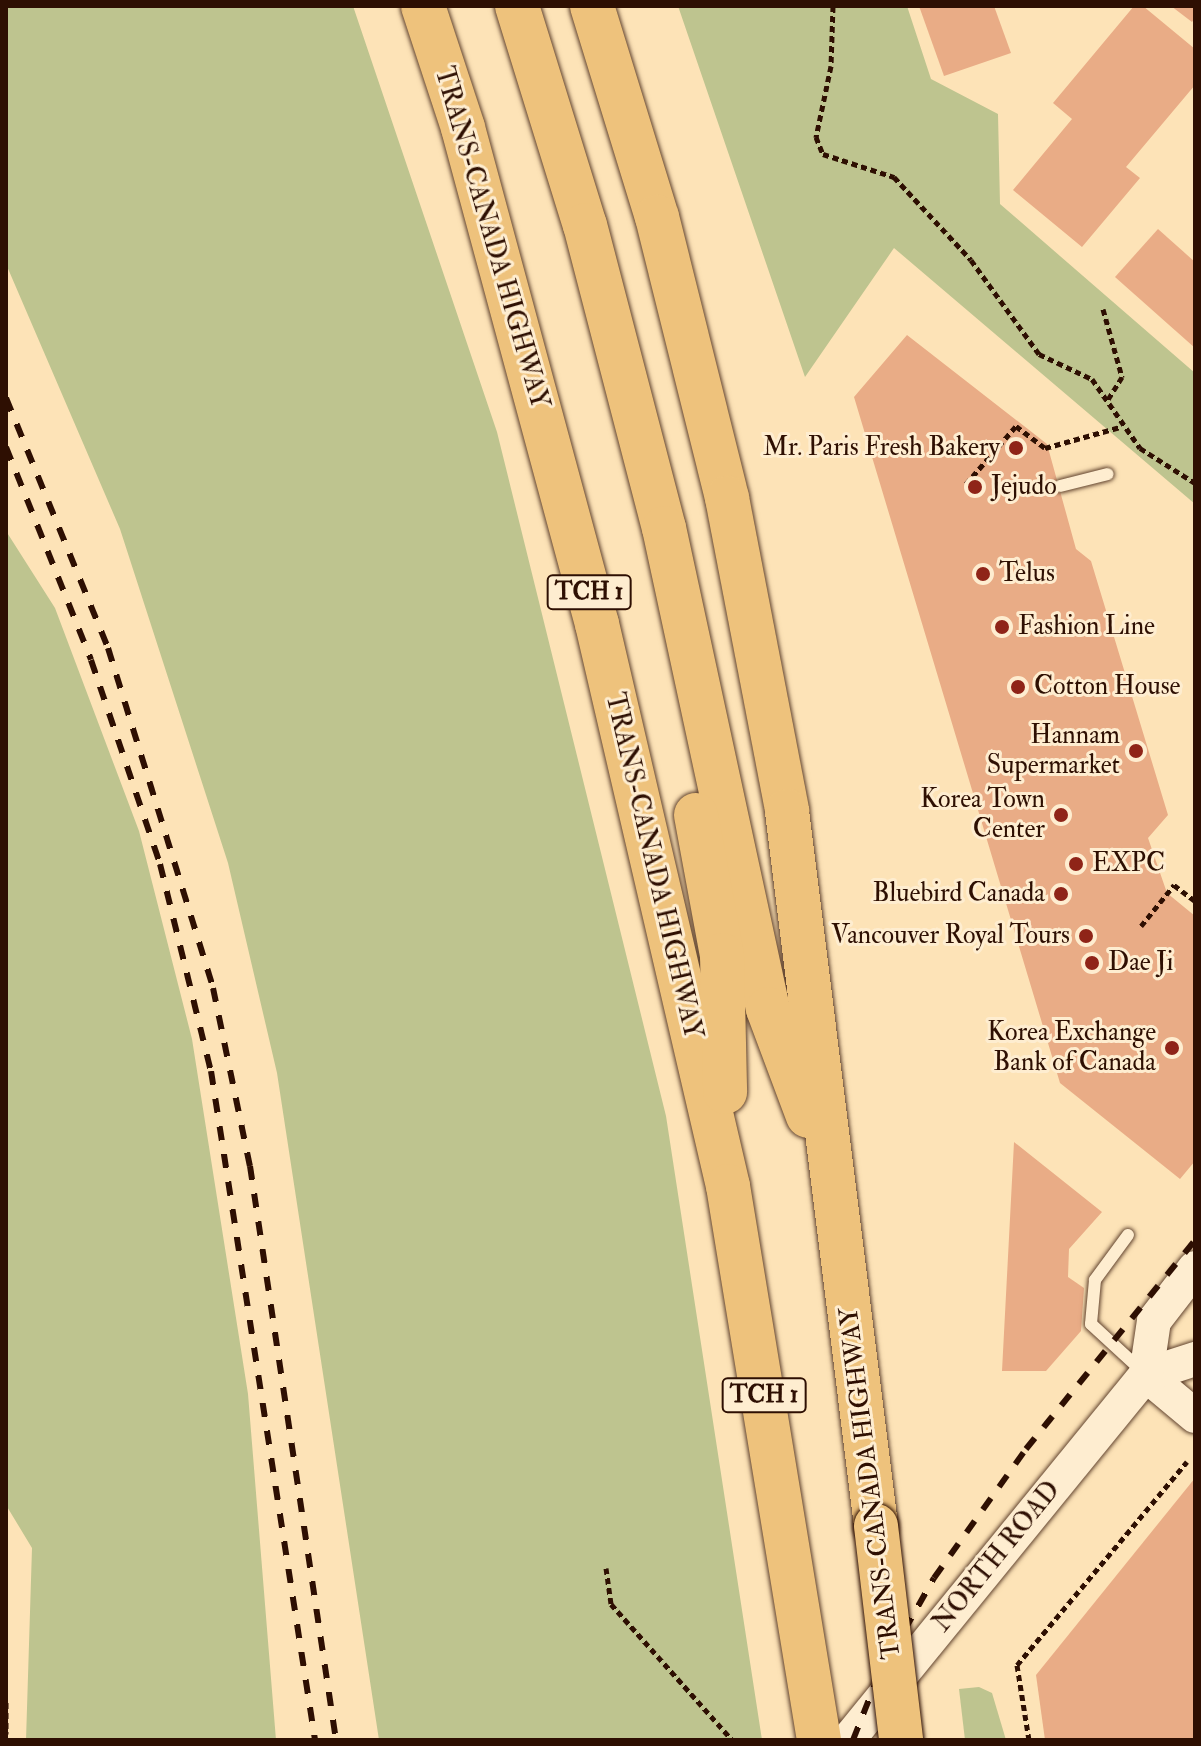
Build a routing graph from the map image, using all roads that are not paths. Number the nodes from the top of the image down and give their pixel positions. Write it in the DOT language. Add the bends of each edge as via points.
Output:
graph roads {
  1 [pos="423,6"];
  2 [pos="496,6"];
  3 [pos="517,6"];
  4 [pos="592,6"];
  5 [pos="1108,474"];
  6 [pos="1060,486"];
  7 [pos="728,1186"];
  8 [pos="835,1186"];
  9 [pos="1128,1235"];
  10 [pos="1195,1268"];
  11 [pos="1195,1359"];
  12 [pos="1146,1375"];
  13 [pos="1195,1416"];
  14 [pos="819,1740"];
  15 [pos="848,1740"];
  16 [pos="901,1740"];
  1 -- 7 [label="highway, TRANS-CANADA HIGHWAY / TCH 1" via="463,128 597,624"];
  2 -- 7 [label="highway" via="598,350 645,542 722,955"];
  3 -- 8 [label="highway" via="585,225 664,528 768,1009"];
  4 -- 8 [label="highway, TRANS-CANADA HIGHWAY" via="657,217 727,498 787,811"];
  5 -- 6 [label="lane"];
  7 -- 14 [label="highway, TRANS-CANADA HIGHWAY / TCH 1" via="801,1604"];
  8 -- 16 [label="highway, TRANS-CANADA HIGHWAY, bridge"];
  9 -- 12 [label="lane" via="1095,1280 1091,1324"];
  10 -- 12 [label="main road" via="1154,1321"];
  11 -- 12 [label="main road"];
  12 -- 13 [label="main road"];
  12 -- 15 [label="main road, NORTH ROAD"];
}
